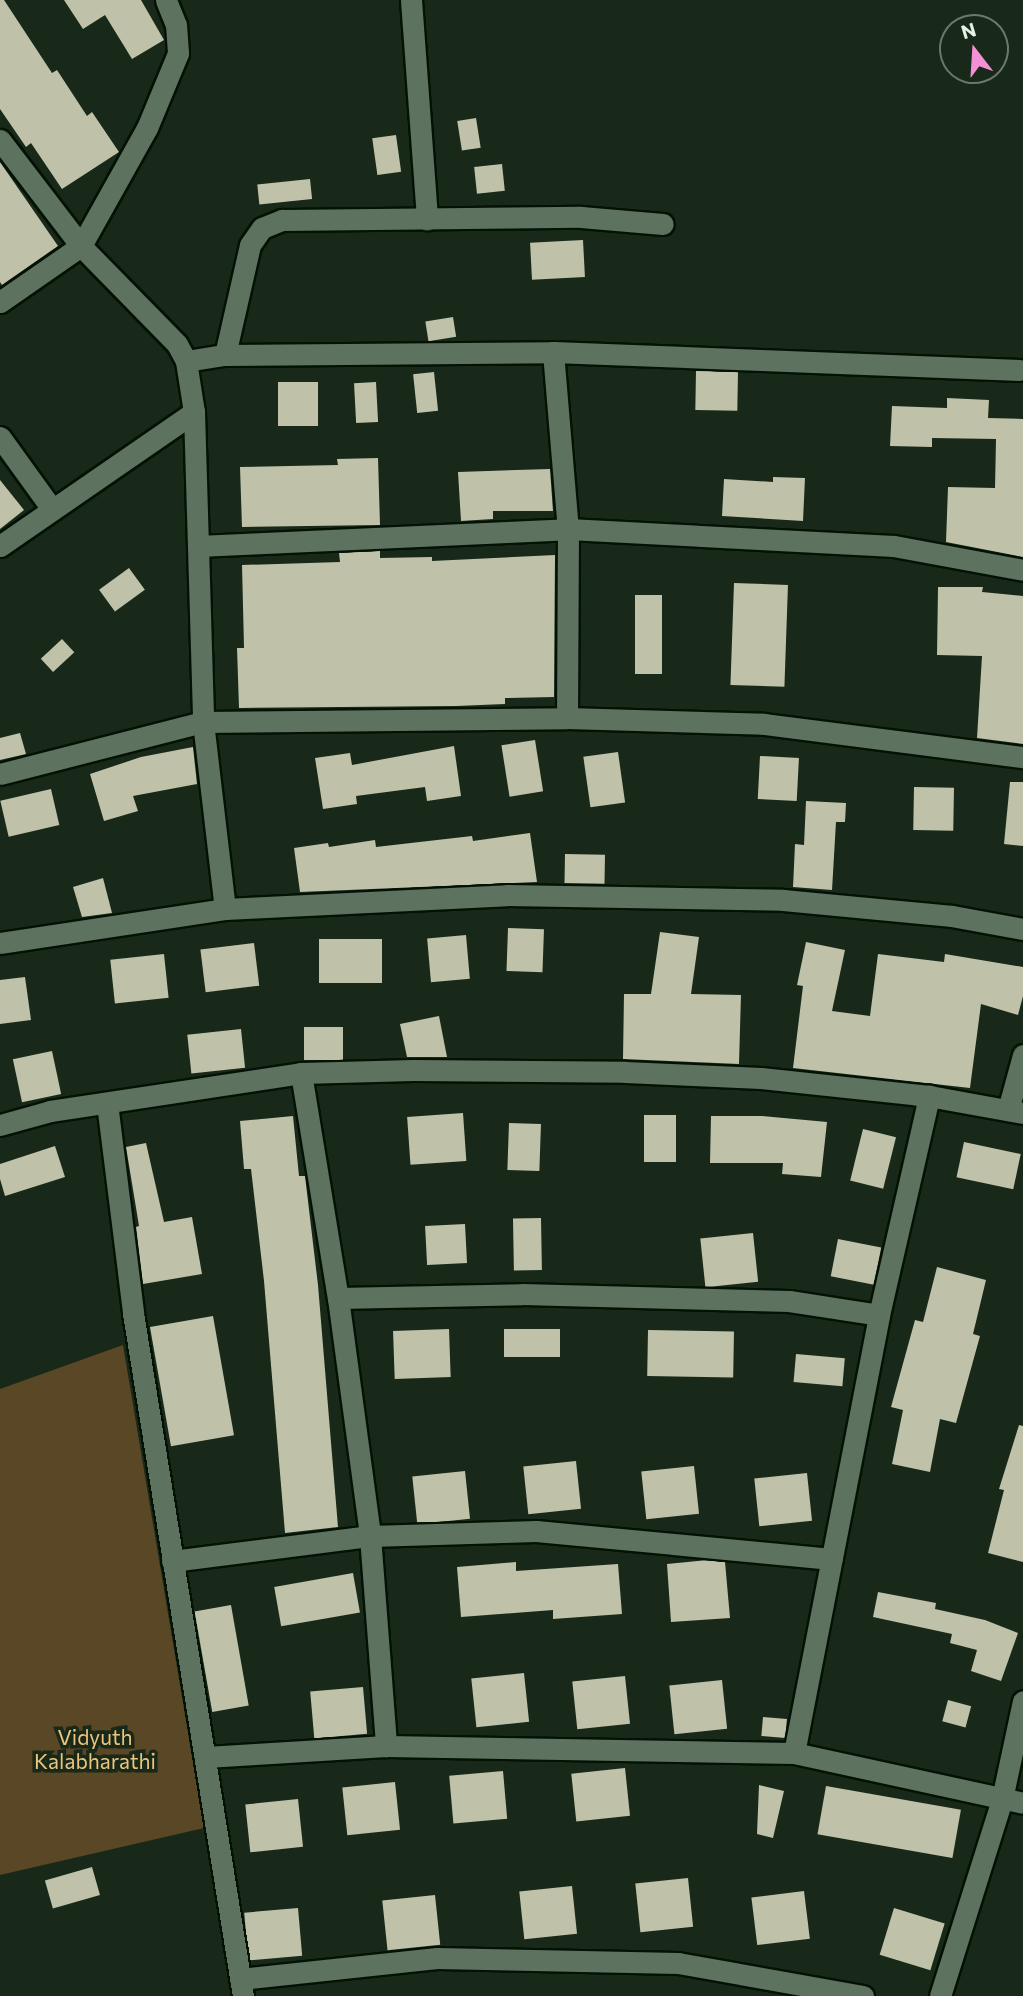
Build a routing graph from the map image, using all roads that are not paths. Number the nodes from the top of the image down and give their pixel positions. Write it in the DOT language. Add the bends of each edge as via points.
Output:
graph roads {
  1 [pos="166,0"];
  2 [pos="411,0"];
  3 [pos="0,140"];
  4 [pos="427,219"];
  5 [pos="663,224"];
  6 [pos="81,246"];
  7 [pos="0,302"];
  8 [pos="553,352"];
  9 [pos="225,355"];
  10 [pos="186,361"];
  11 [pos="1020,370"];
  12 [pos="194,412"];
  13 [pos="0,437"];
  14 [pos="52,509"];
  15 [pos="568,529"];
  16 [pos="0,546"];
  17 [pos="198,546"];
  18 [pos="1023,570"];
  19 [pos="567,718"];
  20 [pos="202,722"];
  21 [pos="1023,757"];
  22 [pos="0,775"];
  23 [pos="225,909"];
  24 [pos="1023,929"];
  25 [pos="0,943"];
  26 [pos="1023,1055"];
  27 [pos="301,1073"];
  28 [pos="929,1097"];
  29 [pos="107,1103"];
  30 [pos="1016,1112"];
  31 [pos="0,1125"];
  32 [pos="338,1298"];
  33 [pos="879,1315"];
  34 [pos="370,1536"];
  35 [pos="832,1559"];
  36 [pos="173,1561"];
  37 [pos="1023,1702"];
  38 [pos="386,1746"];
  39 [pos="794,1753"];
  40 [pos="206,1757"];
  41 [pos="1002,1799"];
  42 [pos="1023,1803"];
  43 [pos="242,1987"];
  44 [pos="863,1996"];
  45 [pos="940,1996"];
  1 -- 6 [label="street" via="176,25 178,53 146,128"];
  2 -- 4 [label="street"];
  3 -- 6 [label="street"];
  4 -- 5 [label="street" via="581,217"];
  4 -- 9 [label="street" via="282,220 262,228 250,245"];
  6 -- 7 [label="street"];
  6 -- 10 [label="street" via="177,344"];
  8 -- 9 [label="street"];
  8 -- 11 [label="street"];
  8 -- 15 [label="street"];
  9 -- 10 [label="street"];
  10 -- 12 [label="street"];
  12 -- 14 [label="street"];
  12 -- 17 [label="street"];
  13 -- 14 [label="street"];
  14 -- 16 [label="street"];
  15 -- 17 [label="street"];
  15 -- 18 [label="street" via="894,546"];
  15 -- 19 [label="street"];
  17 -- 20 [label="street"];
  19 -- 20 [label="street"];
  19 -- 21 [label="street" via="764,724"];
  20 -- 22 [label="street"];
  20 -- 23 [label="street"];
  23 -- 24 [label="street" via="587,895 783,900 952,916"];
  23 -- 25 [label="street"];
  26 -- 30 [label="street"];
  27 -- 28 [label="street" via="625,1072 761,1078"];
  27 -- 29 [label="street"];
  27 -- 32 [label="street"];
  28 -- 30 [label="street"];
  28 -- 33 [label="street"];
  29 -- 31 [label="street" via="50,1111"];
  29 -- 36 [label="street" via="133,1313"];
  32 -- 33 [label="street" via="522,1294 789,1301"];
  32 -- 34 [label="street"];
  33 -- 35 [label="street"];
  34 -- 35 [label="street" via="536,1531"];
  34 -- 36 [label="street"];
  34 -- 38 [label="street"];
  35 -- 39 [label="street"];
  36 -- 40 [label="street"];
  37 -- 41 [label="street"];
  38 -- 39 [label="street"];
  38 -- 40 [label="street"];
  39 -- 41 [label="street"];
  40 -- 43 [label="street"];
  41 -- 42 [label="street"];
  41 -- 45 [label="street"];
  43 -- 44 [label="street" via="437,1958 678,1963"];
}
